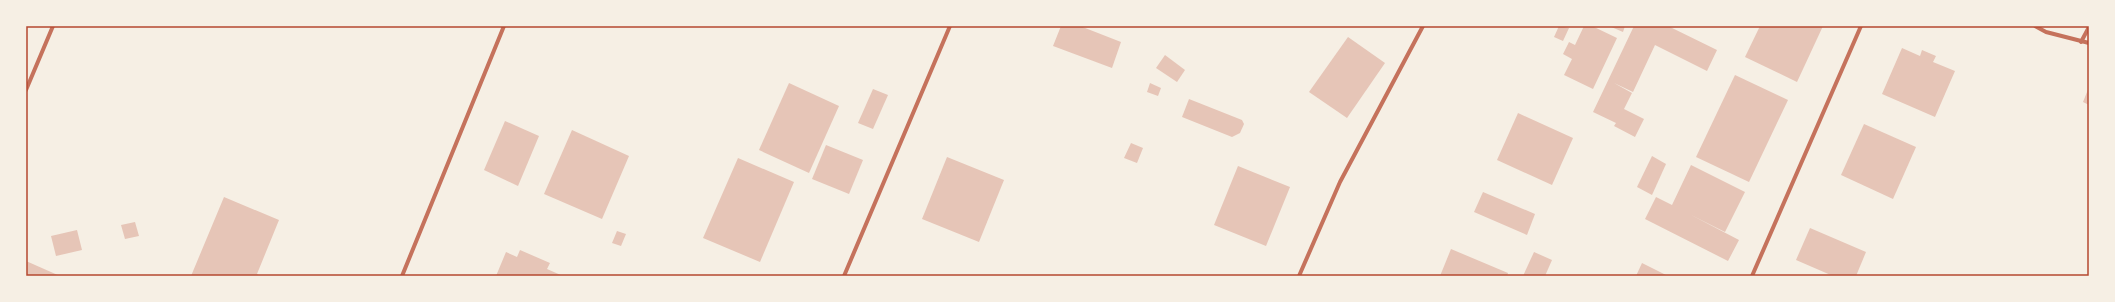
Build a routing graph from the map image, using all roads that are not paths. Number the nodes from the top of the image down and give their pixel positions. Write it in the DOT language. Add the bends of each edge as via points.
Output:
graph roads {
  1 [pos="53,26"];
  2 [pos="504,26"];
  3 [pos="950,26"];
  4 [pos="1423,26"];
  5 [pos="1861,26"];
  6 [pos="2035,26"];
  7 [pos="2089,27"];
  8 [pos="2081,42"];
  9 [pos="2089,43"];
  10 [pos="26,90"];
  11 [pos="402,276"];
  12 [pos="844,276"];
  13 [pos="1299,276"];
  14 [pos="1752,276"];
  1 -- 10 [label="street"];
  2 -- 11 [label="street"];
  3 -- 12 [label="street"];
  4 -- 13 [label="street" via="1340,182"];
  5 -- 14 [label="street"];
  6 -- 8 [label="street" via="2046,32"];
  7 -- 8 [label="street"];
  8 -- 9 [label="street"];
}
